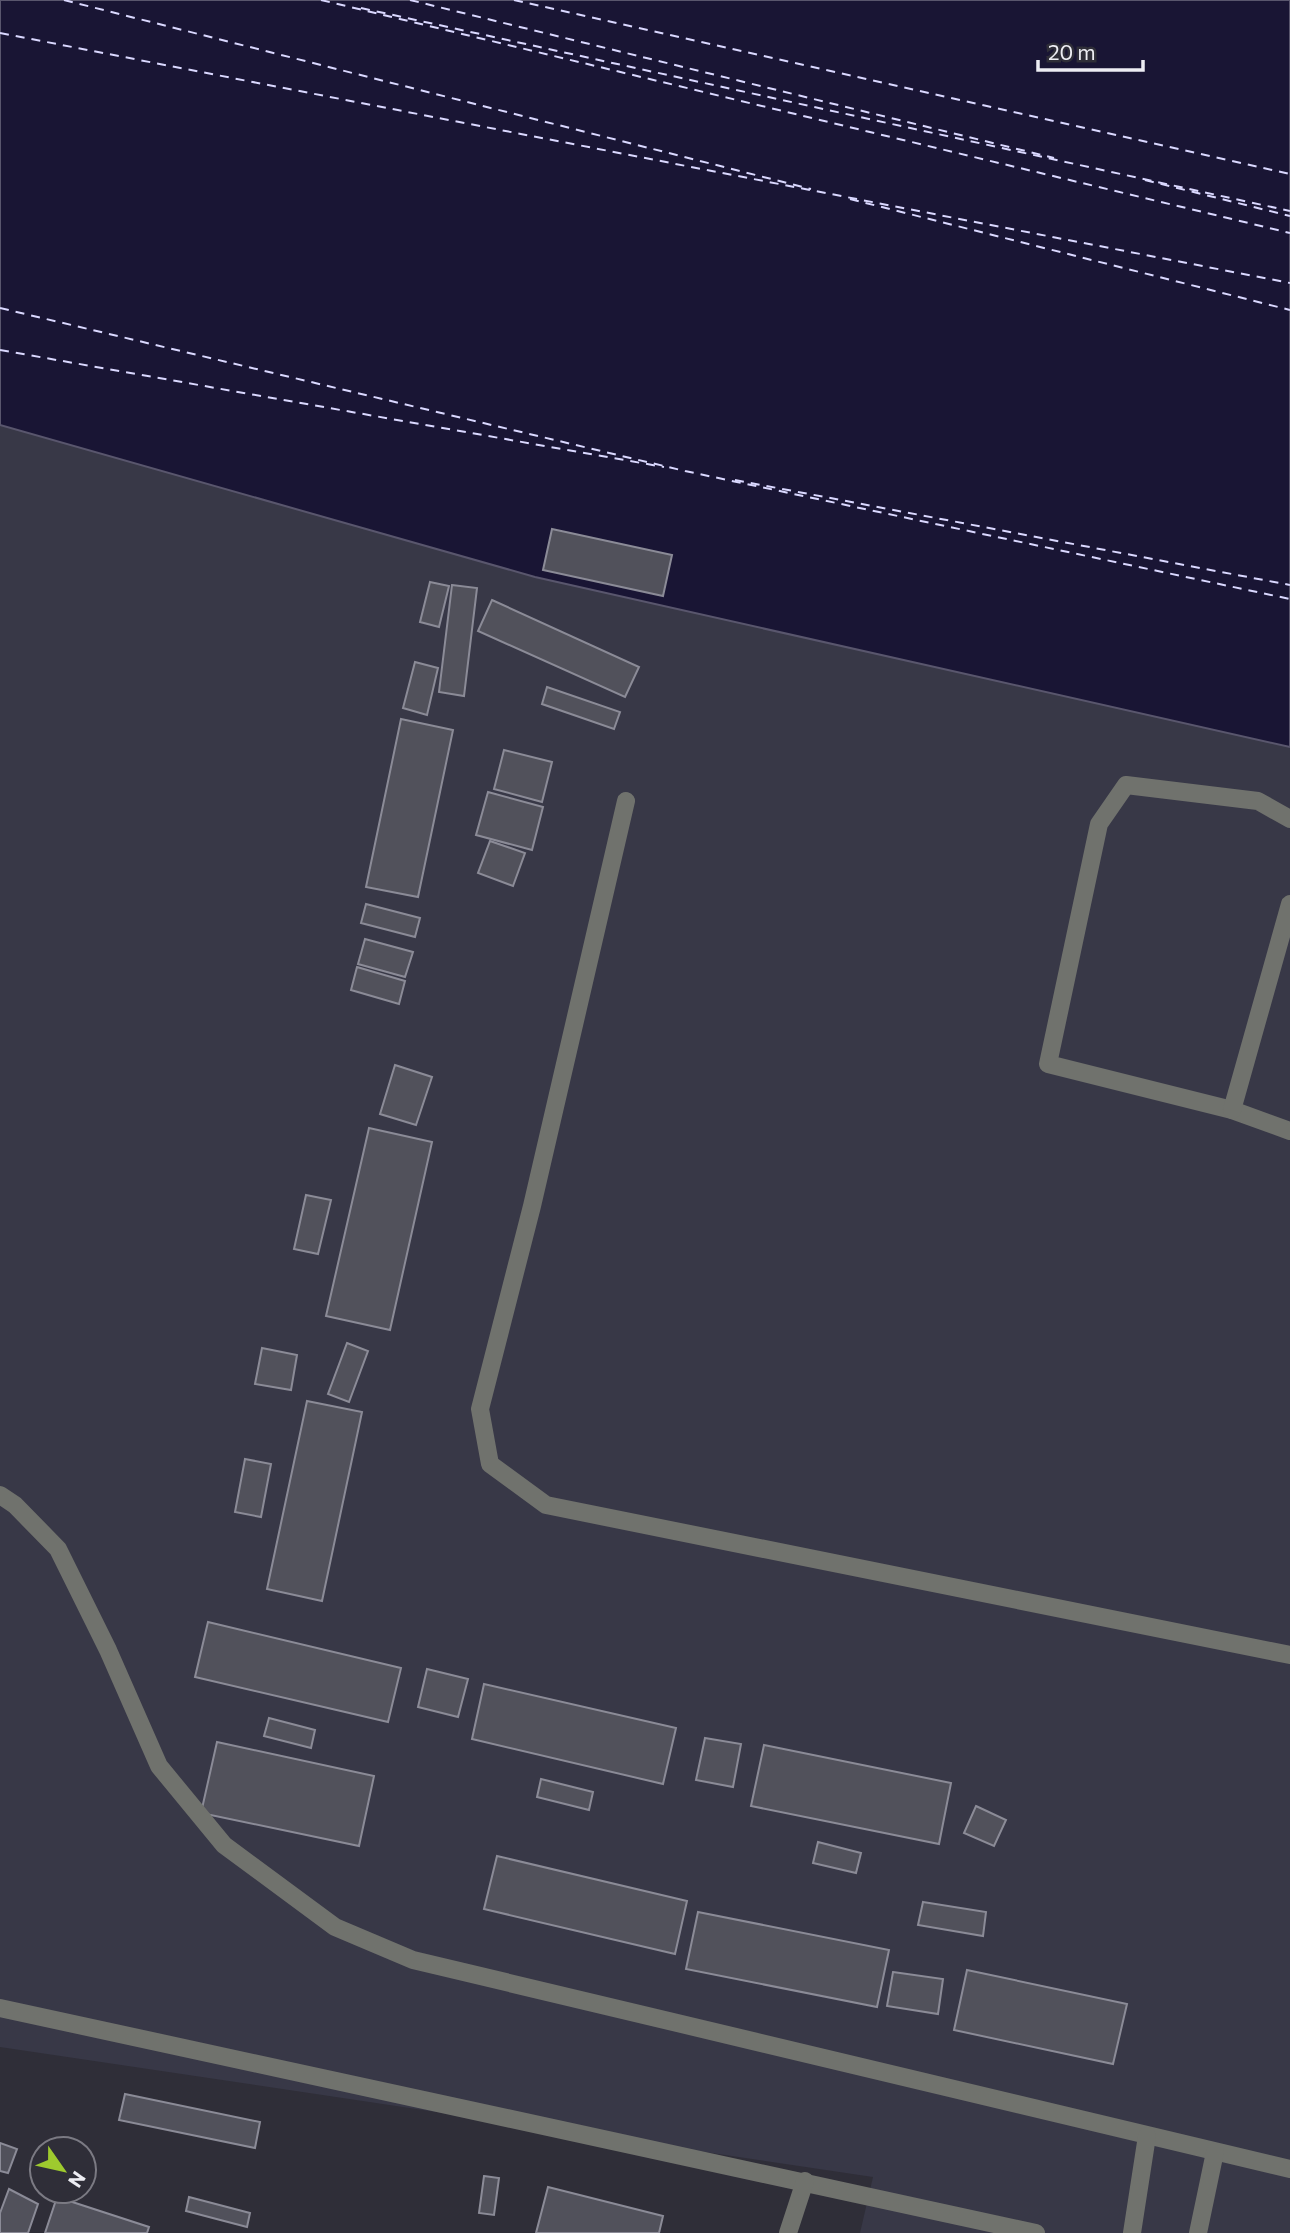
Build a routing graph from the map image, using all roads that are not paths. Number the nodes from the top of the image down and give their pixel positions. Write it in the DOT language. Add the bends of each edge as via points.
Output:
graph roads {
  1 [pos="626,801"];
  2 [pos="1290,819"];
  3 [pos="1290,904"];
  4 [pos="1232,1110"];
  5 [pos="1290,1131"];
  6 [pos="0,1495"];
  7 [pos="1290,1655"];
  8 [pos="0,2008"];
  9 [pos="1147,2136"];
  10 [pos="1215,2152"];
  11 [pos="1290,2169"];
  12 [pos="805,2182"];
  13 [pos="967,2218"];
  14 [pos="789,2233"];
  15 [pos="979,2233"];
  16 [pos="1035,2233"];
  17 [pos="1132,2233"];
  18 [pos="1198,2233"];
  1 -- 7 [label="street" via="480,1409 490,1464 546,1505"];
  2 -- 4 [label="street" via="1258,801 1126,785 1100,824 1048,1065"];
  3 -- 4 [label="street"];
  4 -- 5 [label="street"];
  6 -- 9 [label="street" via="58,1549 159,1766 224,1845 335,1927 413,1960"];
  8 -- 12 [label="street"];
  9 -- 10 [label="street"];
  9 -- 17 [label="street"];
  10 -- 11 [label="street"];
  10 -- 18 [label="street"];
  12 -- 13 [label="street"];
  12 -- 14 [label="street"];
  13 -- 15 [label="street"];
  13 -- 16 [label="street"];
}
